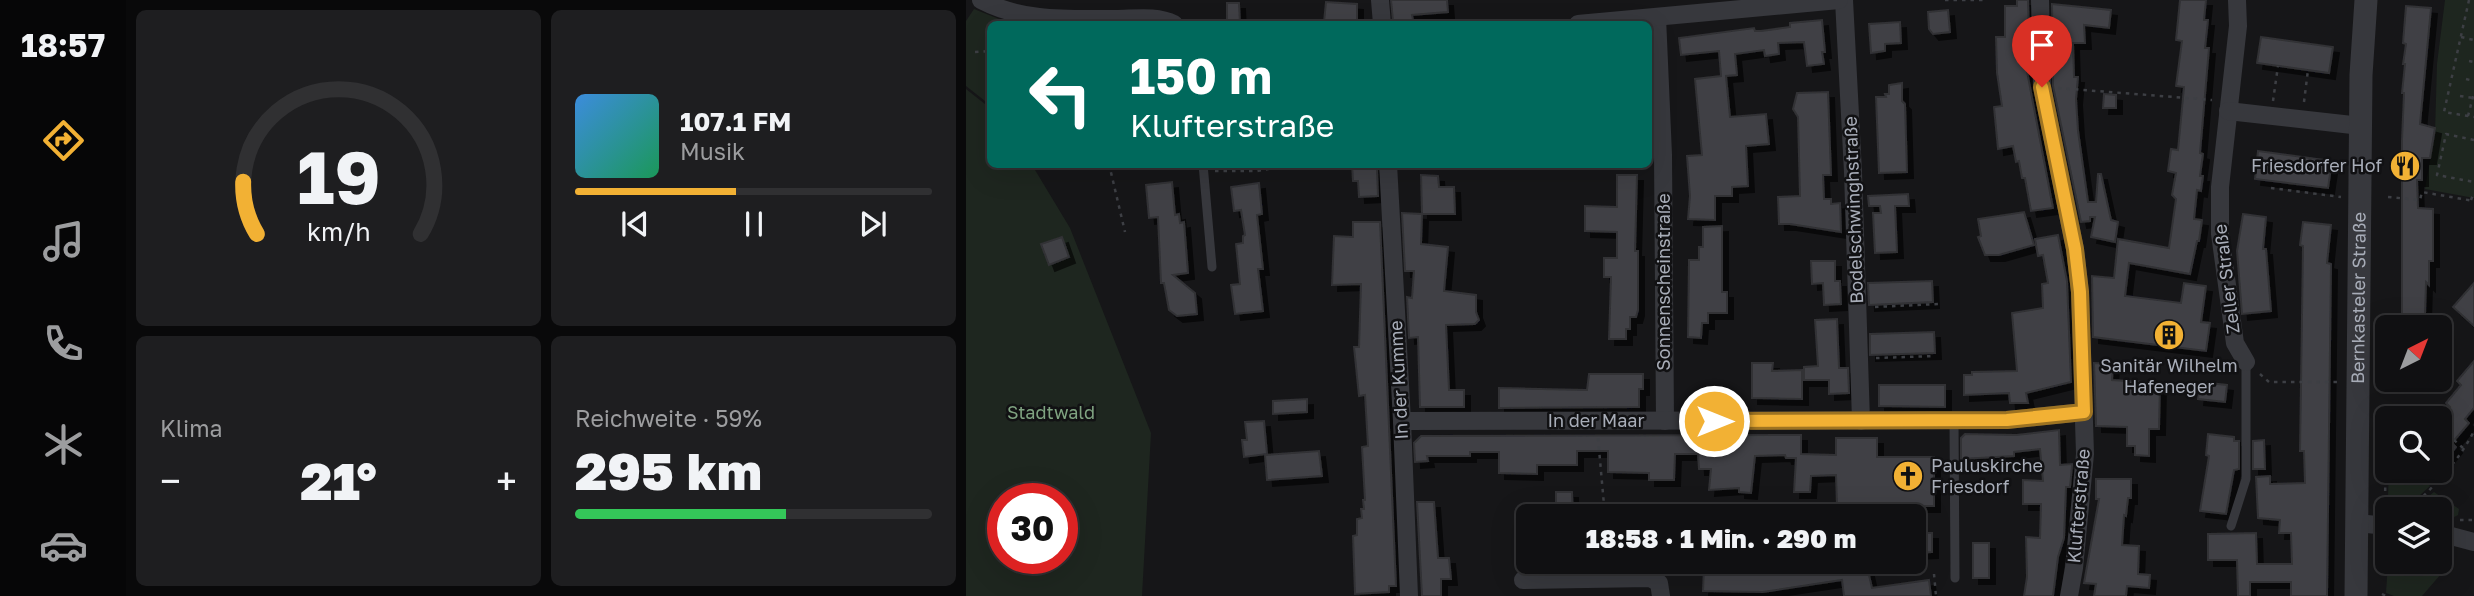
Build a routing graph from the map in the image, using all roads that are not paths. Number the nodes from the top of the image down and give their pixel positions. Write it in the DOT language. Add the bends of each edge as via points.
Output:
graph roads {
  1 [pos="981,0"];
  2 [pos="1380,0"];
  3 [pos="1839,0"];
  4 [pos="1844,0"];
  5 [pos="2040,0"];
  6 [pos="2237,0"];
  7 [pos="2366,0"];
  8 [pos="1709,6"];
  9 [pos="1657,17"];
  10 [pos="1167,21"];
  11 [pos="1382,21"];
  12 [pos="1612,21"];
  13 [pos="2228,107"];
  14 [pos="2361,126"];
  15 [pos="1203,168"];
  16 [pos="1388,168"];
  17 [pos="1212,267"];
  18 [pos="2246,362"];
  19 [pos="2084,412"];
  20 [pos="1954,420"];
  21 [pos="1402,421"];
  22 [pos="1665,421"];
  23 [pos="1861,421"];
  24 [pos="2357,523"];
  25 [pos="2375,525"];
  26 [pos="2231,526"];
  27 [pos="2452,536"];
  28 [pos="2474,542"];
  29 [pos="1955,578"];
  30 [pos="1523,580"];
  31 [pos="1409,596"];
  32 [pos="1661,596"];
  33 [pos="2069,596"];
  34 [pos="2356,596"];
  1 -- 10 [label="street" via="1036,18"];
  2 -- 11 [label="street"];
  3 -- 8 [label="street"];
  4 -- 23 [label="street, Bodelschwinghstraße"];
  5 -- 19 [label="street, Klufterstraße" via="2042,87 2080,292"];
  6 -- 13 [label="street, Zeller Straße"];
  7 -- 14 [label="street, Bernkasteler Straße"];
  8 -- 9 [label="street"];
  9 -- 12 [label="street"];
  9 -- 22 [label="street, Sonnenscheinstraße"];
  13 -- 14 [label="street"];
  13 -- 18 [label="street, Zeller Straße" via="2220,234 2235,343"];
  14 -- 24 [label="street, Bernkasteler Straße"];
  15 -- 17 [label="lane"];
  16 -- 21 [label="street, In der Kumme"];
  18 -- 26 [label="lane, Zeller Straße" via="2246,479"];
  19 -- 20 [label="street, In der Maar"];
  19 -- 33 [label="street, Klufterstraße" via="2085,454"];
  20 -- 23 [label="street, In der Maar"];
  20 -- 29 [label="lane"];
  21 -- 22 [label="street, In der Maar"];
  21 -- 31 [label="street, In der Kumme"];
  22 -- 23 [label="street, In der Maar"];
  24 -- 25 [label="street"];
  24 -- 34 [label="street, Bernkasteler Straße"];
  27 -- 28 [label="street"];
  30 -- 32 [label="street" via="1650,578 1658,583"];
}
